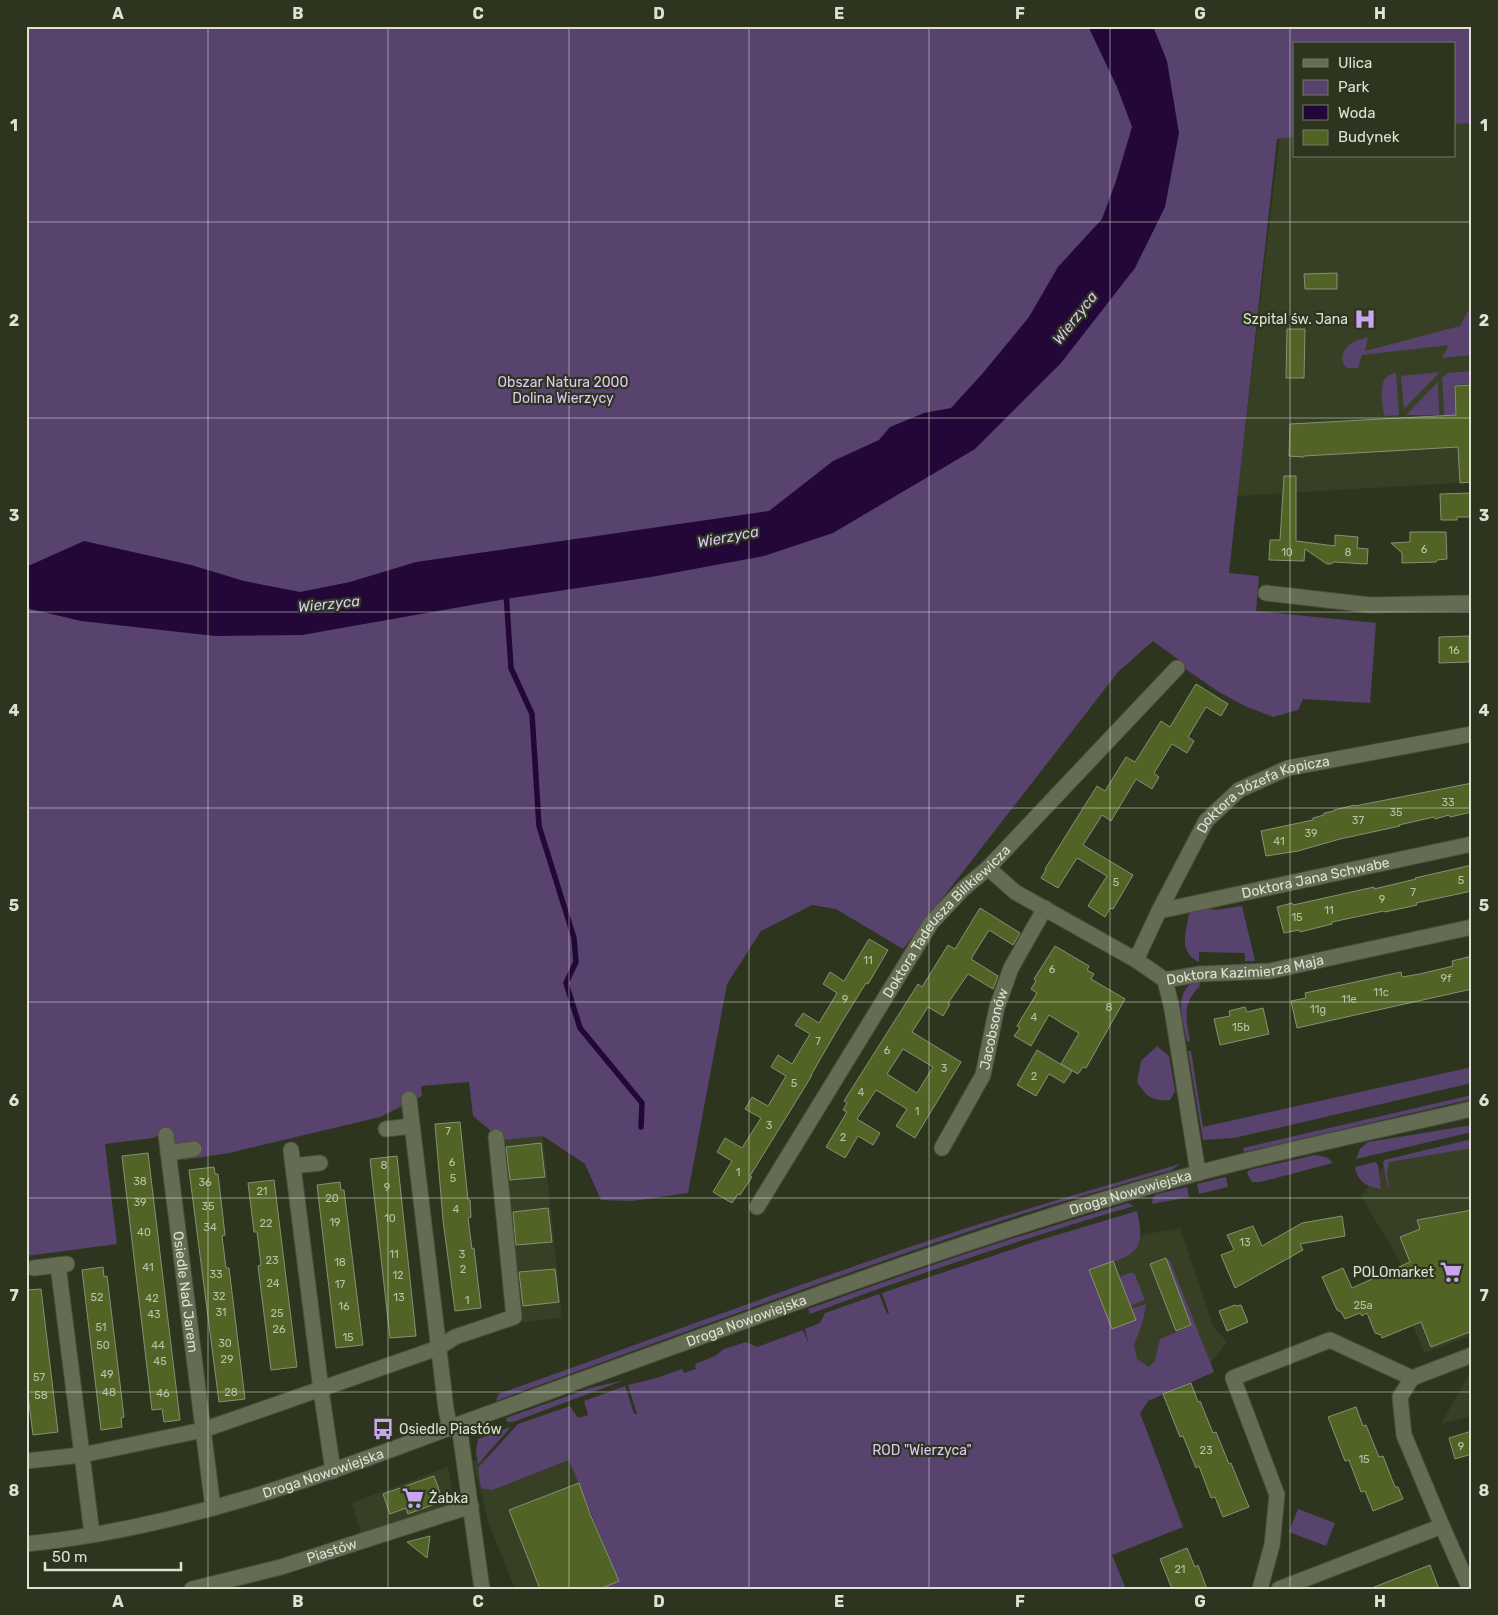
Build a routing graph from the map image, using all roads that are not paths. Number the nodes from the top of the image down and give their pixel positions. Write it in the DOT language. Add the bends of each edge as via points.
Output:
graph roads {
  1 [pos="1266,593"];
  2 [pos="1472,603"];
  3 [pos="1177,668"];
  4 [pos="1472,734"];
  5 [pos="1472,844"];
  6 [pos="988,868"];
  7 [pos="1044,908"];
  8 [pos="1160,911"];
  9 [pos="1472,927"];
  10 [pos="1136,960"];
  11 [pos="1165,980"];
  12 [pos="409,1099"];
  13 [pos="1472,1109"];
  14 [pos="412,1126"];
  15 [pos="386,1129"];
  16 [pos="166,1135"];
  17 [pos="496,1137"];
  18 [pos="942,1148"];
  19 [pos="194,1149"];
  20 [pos="291,1150"];
  21 [pos="168,1153"];
  22 [pos="320,1163"];
  23 [pos="293,1166"];
  24 [pos="1198,1173"];
  25 [pos="757,1207"];
  26 [pos="34,1268"];
  27 [pos="438,1348"];
  28 [pos="1472,1355"];
  29 [pos="1412,1378"];
  30 [pos="321,1390"];
  31 [pos="455,1426"];
  32 [pos="203,1430"];
  33 [pos="82,1455"];
  34 [pos="26,1461"];
  35 [pos="333,1470"];
  36 [pos="471,1506"];
  37 [pos="213,1508"];
  38 [pos="1442,1526"];
  39 [pos="92,1534"];
  40 [pos="26,1544"];
  41 [pos="192,1589"];
  42 [pos="482,1589"];
  43 [pos="1260,1589"];
  44 [pos="1279,1589"];
  45 [pos="1470,1589"];
  1 -- 2 [label="street" via="1370,604"];
  3 -- 6 [label="street, Doktora Tadeusza Bilikiewicza"];
  4 -- 8 [label="street, Doktora Józefa Kopicza" via="1288,768 1240,790 1206,822"];
  5 -- 8 [label="street, Doktora Jana Schwabe"];
  6 -- 7 [label="street, Doktora Kazimierza Maja" via="1015,892"];
  6 -- 25 [label="street, Doktora Tadeusza Bilikiewicza" via="931,923"];
  7 -- 10 [label="street, Doktora Kazimierza Maja"];
  7 -- 18 [label="street, Jacobsonów" via="1011,968 997,1007 983,1075"];
  8 -- 10 [label="street, Doktora Józefa Kopicza"];
  9 -- 11 [label="street, Doktora Kazimierza Maja" via="1270,971 1200,974"];
  10 -- 11 [label="street, Doktora Kazimierza Maja"];
  11 -- 24 [label="street"];
  12 -- 14 [label="street"];
  13 -- 24 [label="street, Droga Nowowiejska"];
  14 -- 15 [label="street"];
  14 -- 27 [label="street"];
  16 -- 21 [label="street, Osiedle Nad Jarem"];
  17 -- 27 [label="street" via="514,1317 455,1337"];
  19 -- 21 [label="street"];
  20 -- 23 [label="street"];
  21 -- 32 [label="street, Osiedle Nad Jarem"];
  22 -- 23 [label="street"];
  23 -- 30 [label="street"];
  24 -- 31 [label="street, Droga Nowowiejska" via="964,1244"];
  26 -- 33 [label="street" via="62,1264"];
  27 -- 30 [label="street"];
  27 -- 31 [label="street" via="446,1409"];
  28 -- 29 [label="street"];
  29 -- 38 [label="street" via="1400,1397 1404,1435"];
  29 -- 43 [label="street" via="1330,1340 1233,1378 1277,1495 1272,1546"];
  30 -- 32 [label="street"];
  30 -- 35 [label="street"];
  31 -- 35 [label="street, Droga Nowowiejska"];
  31 -- 36 [label="street"];
  32 -- 33 [label="street"];
  32 -- 37 [label="street, Osiedle Nad Jarem"];
  33 -- 34 [label="street"];
  33 -- 39 [label="street"];
  35 -- 37 [label="street, Droga Nowowiejska"];
  36 -- 41 [label="street, Piastów" via="281,1567"];
  36 -- 42 [label="street"];
  37 -- 39 [label="street, Droga Nowowiejska"];
  38 -- 44 [label="street"];
  38 -- 45 [label="street"];
  39 -- 40 [label="street, Droga Nowowiejska"];
}
